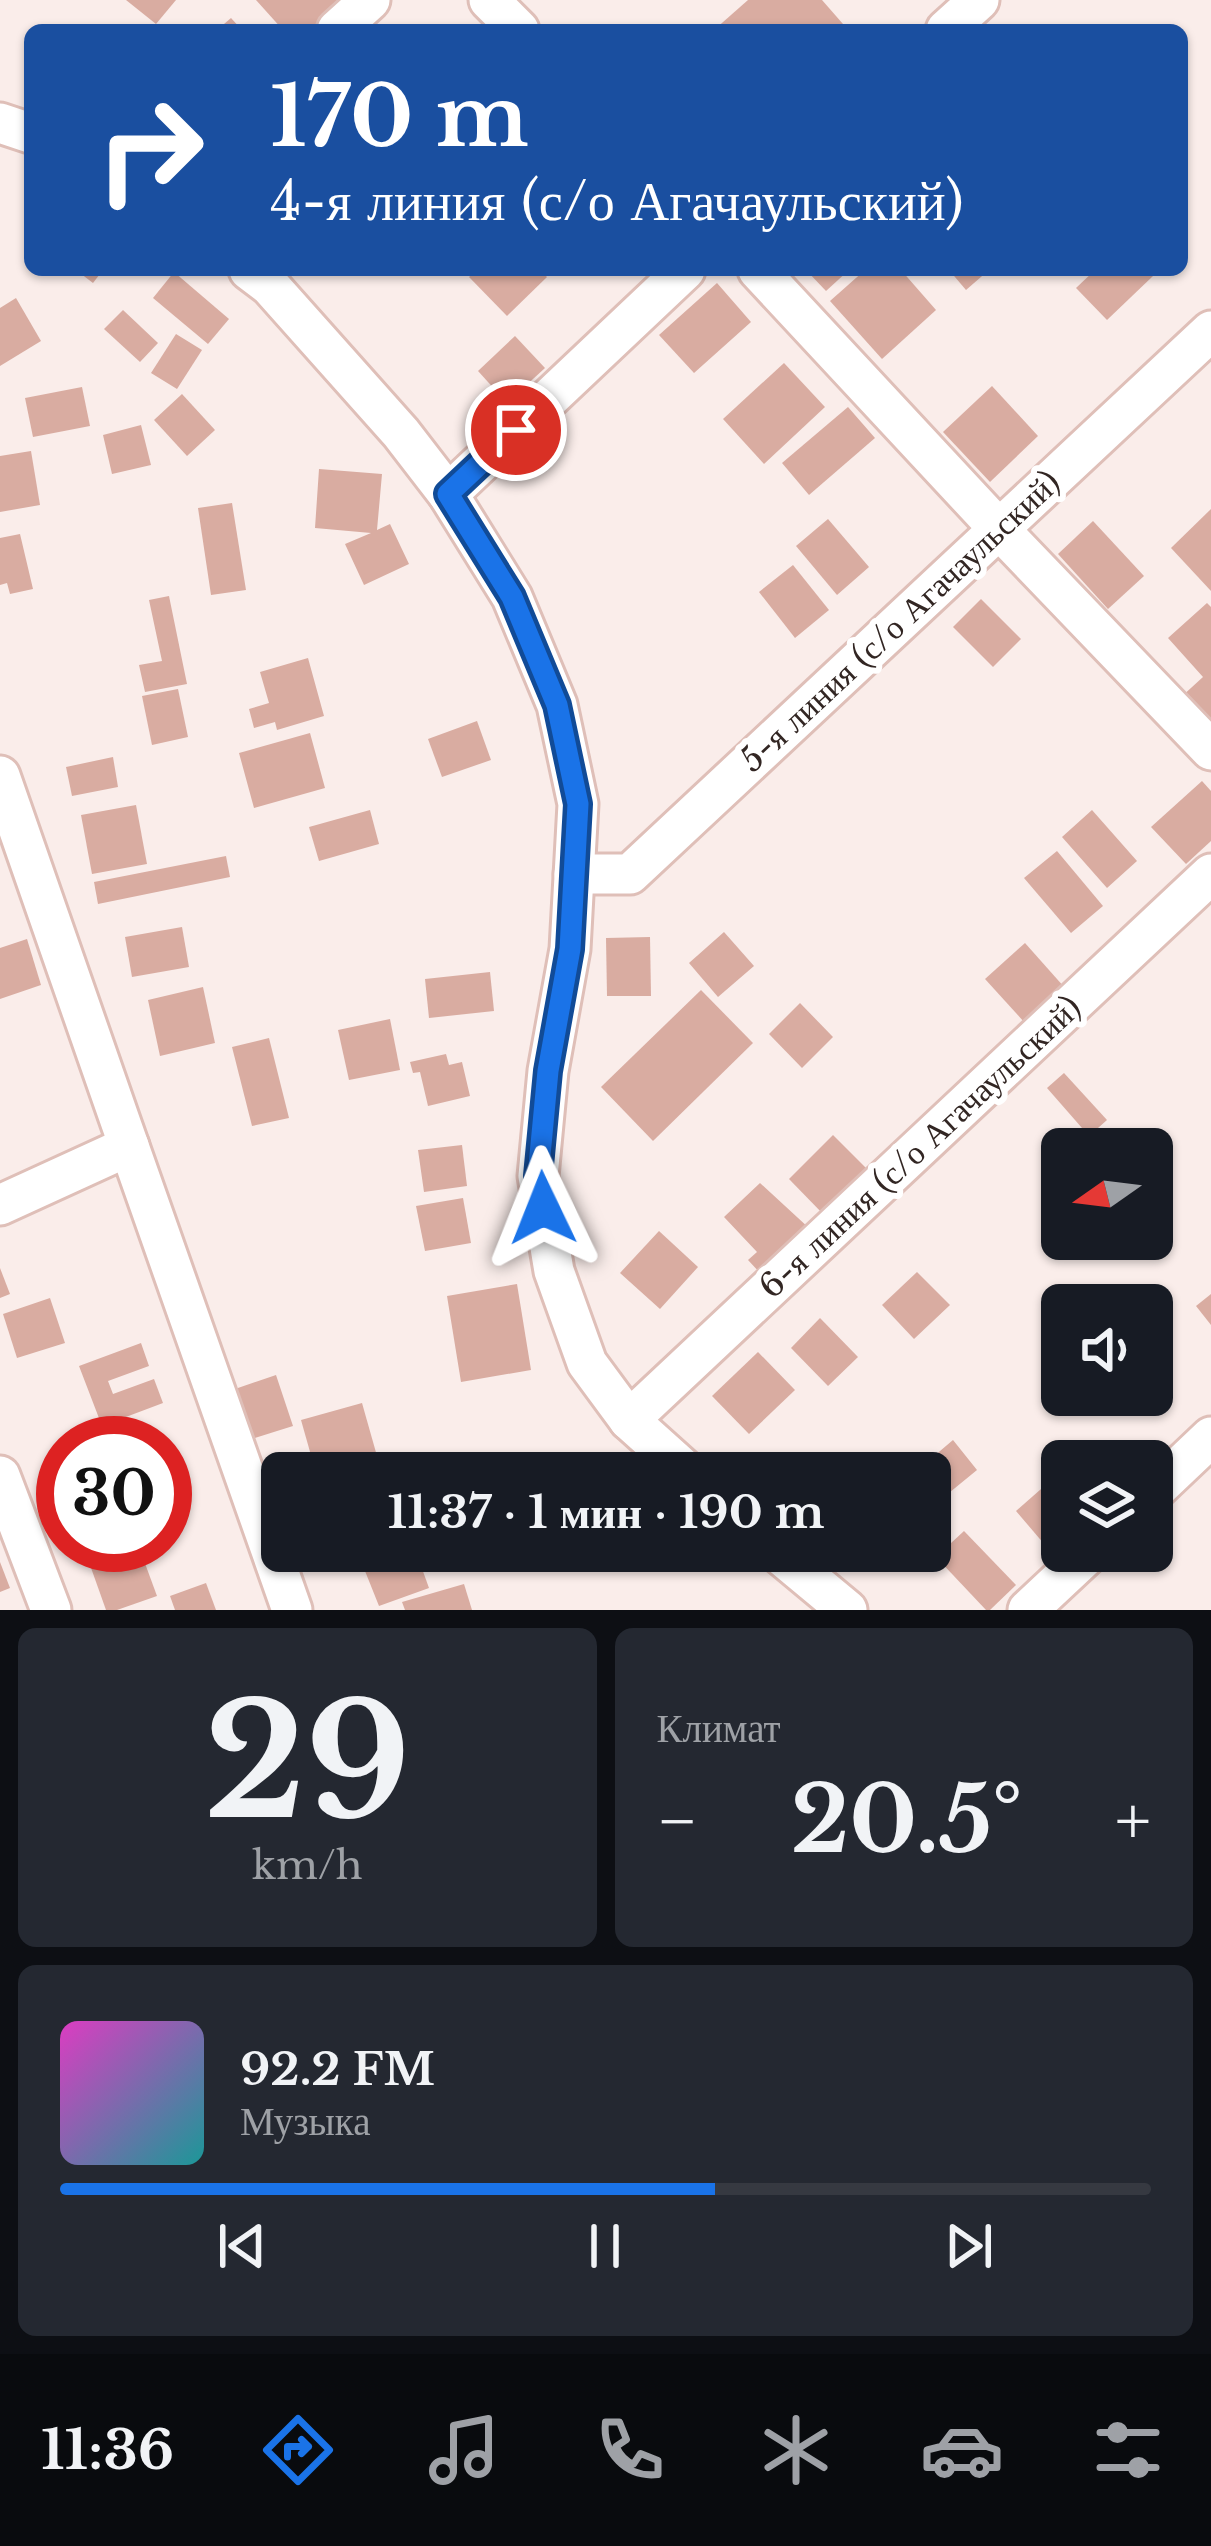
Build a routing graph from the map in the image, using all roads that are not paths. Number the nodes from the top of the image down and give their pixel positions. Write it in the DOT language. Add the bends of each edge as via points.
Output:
graph roads {
  1 [pos="370,0"];
  2 [pos="489,0"];
  3 [pos="979,0"];
  4 [pos="344,24"];
  5 [pos="513,24"];
  6 [pos="953,24"];
  7 [pos="256,276"];
  8 [pos="679,276"];
  9 [pos="764,276"];
  10 [pos="1211,331"];
  11 [pos="448,494"];
  12 [pos="998,528"];
  13 [pos="1211,750"];
  14 [pos="0,776"];
  15 [pos="574,874"];
  16 [pos="1211,874"];
  17 [pos="129,1146"];
  18 [pos="0,1205"];
  19 [pos="628,1420"];
  20 [pos="1211,1437"];
  21 [pos="664,1452"];
  22 [pos="1173,1473"];
  23 [pos="0,1476"];
  24 [pos="801,1572"];
  25 [pos="1069,1572"];
  26 [pos="51,1610"];
  27 [pos="292,1610"];
  28 [pos="847,1610"];
  29 [pos="1028,1610"];
  1 -- 4 [label="street"];
  2 -- 5 [label="street"];
  3 -- 6 [label="street"];
  7 -- 11 [label="street"];
  8 -- 11 [label="street"];
  9 -- 12 [label="street"];
  10 -- 12 [label="street, 5-я линия (с/о Агачаульский)"];
  11 -- 15 [label="street" via="512,597 557,705 578,804"];
  12 -- 13 [label="street"];
  12 -- 15 [label="street, 5-я линия (с/о Агачаульский)" via="630,874"];
  14 -- 17 [label="street"];
  15 -- 19 [label="street" via="538,1176 554,1271 587,1364"];
  16 -- 19 [label="street, 6-я линия (с/о Агачаульский)"];
  17 -- 18 [label="street"];
  17 -- 27 [label="street"];
  19 -- 21 [label="street"];
  20 -- 22 [label="street"];
  23 -- 26 [label="street"];
  24 -- 28 [label="street"];
  25 -- 29 [label="street"];
}
